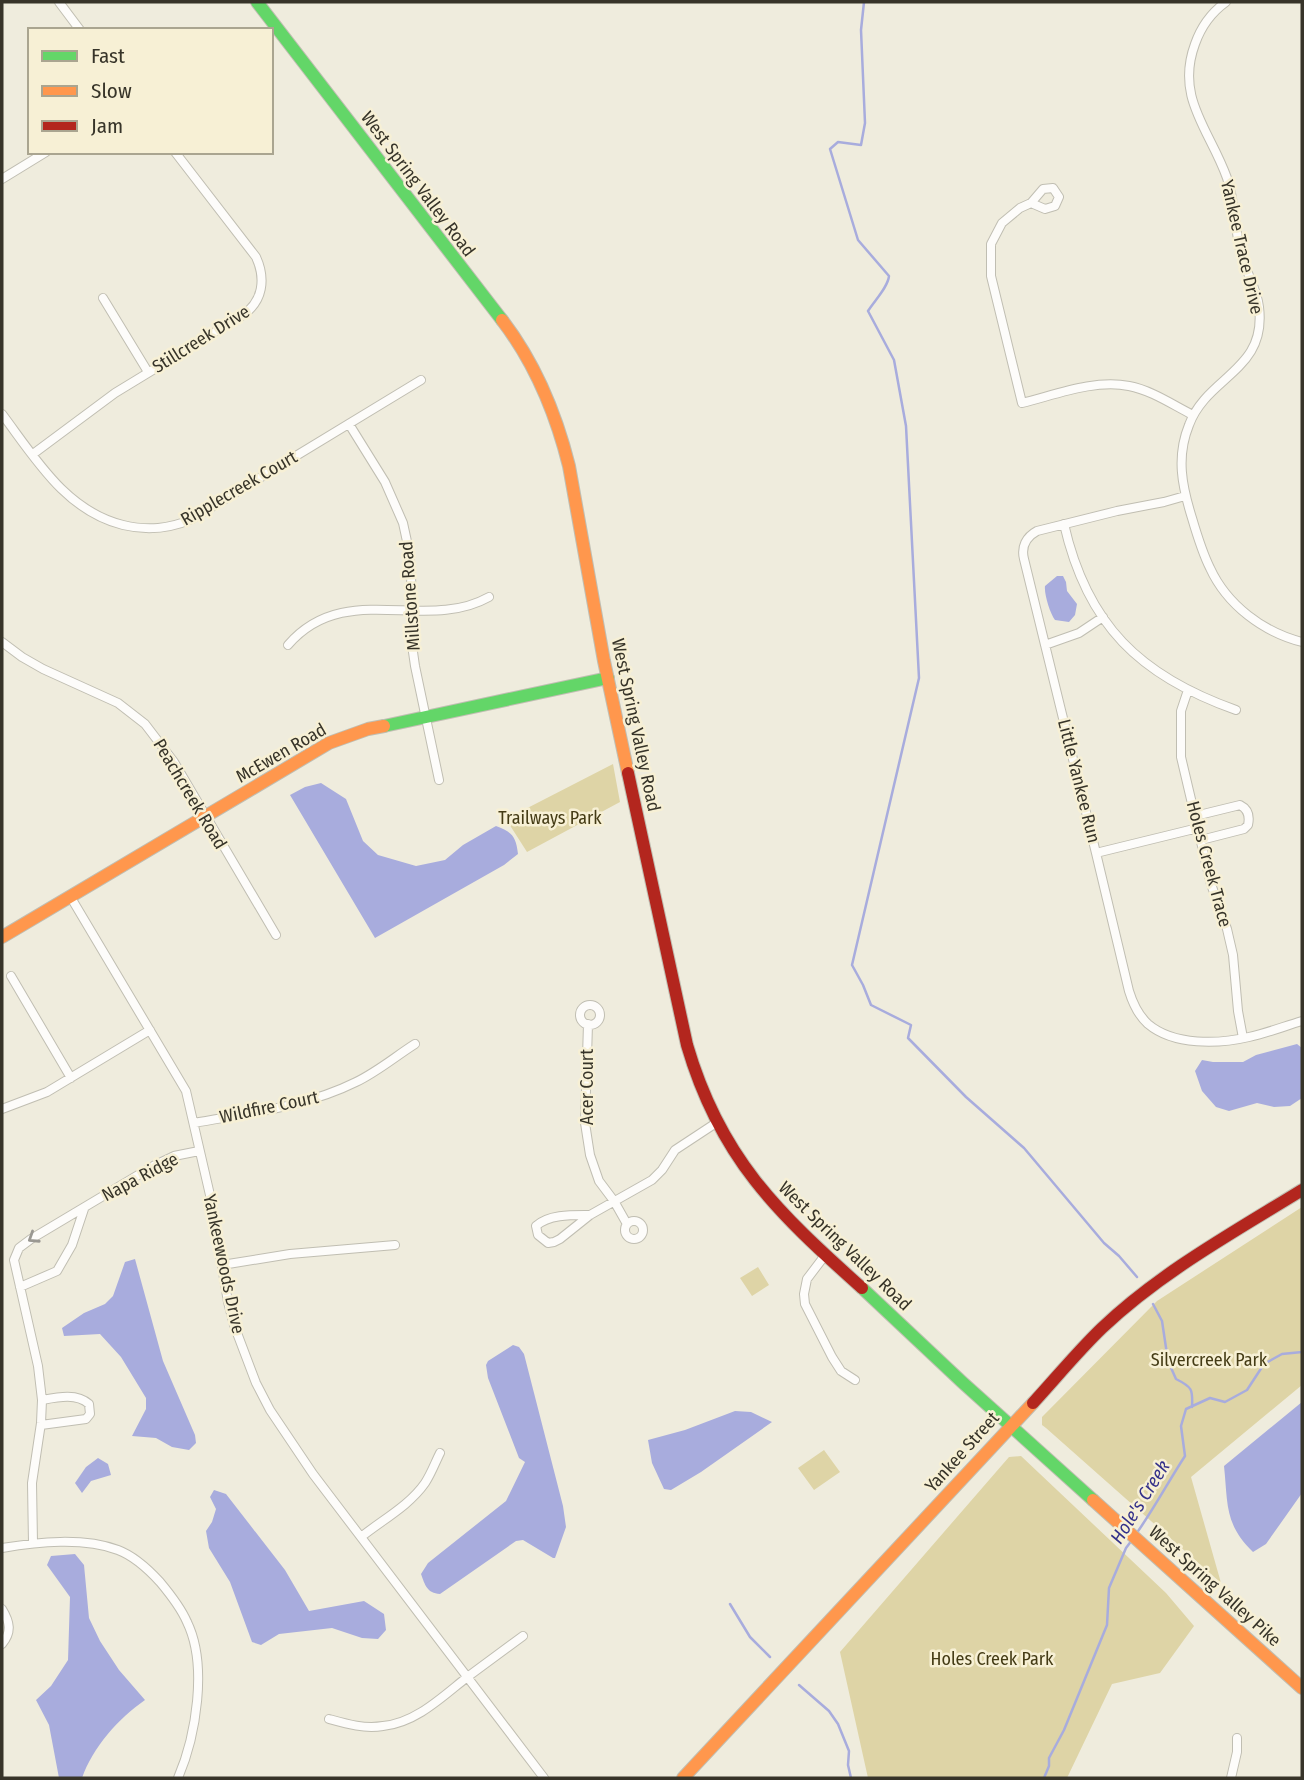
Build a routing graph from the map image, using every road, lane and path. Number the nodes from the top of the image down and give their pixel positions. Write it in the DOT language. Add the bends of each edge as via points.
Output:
graph roads {
  1 [pos="59,2"];
  2 [pos="257,2"];
  3 [pos="1226,2"];
  4 [pos="78,28"];
  5 [pos="43,154"];
  6 [pos="177,154"];
  7 [pos="2,179"];
  8 [pos="1031,203"];
  9 [pos="103,298"];
  10 [pos="148,372"];
  11 [pos="421,380"];
  12 [pos="2,414"];
  13 [pos="1194,415"];
  14 [pos="349,424"];
  15 [pos="33,454"];
  16 [pos="1185,496"];
  17 [pos="1064,524"];
  18 [pos="489,597"];
  19 [pos="412,610"];
  20 [pos="1103,617"];
  21 [pos="2,642"];
  22 [pos="1302,642"];
  23 [pos="288,645"];
  24 [pos="1045,645"];
  25 [pos="608,678"];
  26 [pos="1188,690"];
  27 [pos="1236,710"];
  28 [pos="426,716"];
  29 [pos="439,780"];
  30 [pos="206,816"];
  31 [pos="1195,816"];
  32 [pos="1198,828"];
  33 [pos="1201,840"];
  34 [pos="1096,853"];
  35 [pos="70,897"];
  36 [pos="276,935"];
  37 [pos="2,937"];
  38 [pos="11,976"];
  39 [pos="1302,1021"];
  40 [pos="588,1024"];
  41 [pos="150,1031"];
  42 [pos="1242,1038"];
  43 [pos="415,1044"];
  44 [pos="71,1078"];
  45 [pos="2,1109"];
  46 [pos="194,1123"];
  47 [pos="716,1123"];
  48 [pos="199,1151"];
  49 [pos="1302,1190"];
  50 [pos="614,1201"];
  51 [pos="83,1209"];
  52 [pos="590,1215"];
  53 [pos="627,1224"];
  54 [pos="395,1245"];
  55 [pos="826,1254"];
  56 [pos="222,1265"];
  57 [pos="20,1287"];
  58 [pos="855,1380"];
  59 [pos="42,1400"];
  60 [pos="41,1425"];
  61 [pos="1010,1425"];
  62 [pos="440,1453"];
  63 [pos="361,1537"];
  64 [pos="33,1543"];
  65 [pos="2,1548"];
  66 [pos="2,1609"];
  67 [pos="523,1636"];
  68 [pos="2,1644"];
  69 [pos="467,1677"];
  70 [pos="1302,1688"];
  71 [pos="329,1719"];
  72 [pos="1237,1738"];
  73 [pos="178,1778"];
  74 [pos="544,1778"];
  75 [pos="683,1778"];
  76 [pos="1231,1778"];
  1 -- 4 [label="street"];
  2 -- 25 [label="street, West Spring Valley Road" via="506,326 534,369 554,413 569,466"];
  3 -- 13 [label="street, Yankee Trace Drive" via="1197,38 1189,65 1189,88 1228,181 1237,239 1257,295 1260,322 1248,356 1211,391"];
  5 -- 7 [label="street"];
  6 -- 10 [label="street, Stillcreek Drive" via="256,257 262,282 249,311"];
  8 -- 13 [label="street" via="1002,223 991,244 990,276 1022,403 1111,384 1145,391"];
  9 -- 10 [label="street"];
  10 -- 15 [label="street, Stillcreek Drive"];
  11 -- 14 [label="street, Ripplecreek Court"];
  12 -- 15 [label="street, Ripplecreek Court"];
  13 -- 16 [label="street, Yankee Trace Drive" via="1181,455"];
  14 -- 15 [label="street, Ripplecreek Court" via="192,519 151,529 89,512 58,486"];
  14 -- 19 [label="street, Millstone Road" via="385,482 403,523"];
  16 -- 17 [label="street, Little Yankee Run"];
  16 -- 22 [label="street, Yankee Trace Drive" via="1202,552 1228,596 1265,627"];
  17 -- 20 [label="street" via="1082,581"];
  17 -- 24 [label="street, Little Yankee Run" via="1033,534 1023,553"];
  18 -- 19 [label="street" via="449,610"];
  19 -- 23 [label="street" via="332,615 304,629"];
  19 -- 28 [label="street, Millstone Road" via="412,645"];
  20 -- 24 [label="street" via="1079,633"];
  20 -- 26 [label="street" via="1138,657"];
  21 -- 30 [label="street, Peachcreek Road" via="43,669 130,711 155,735"];
  24 -- 34 [label="street, Little Yankee Run"];
  25 -- 28 [label="street, McEwen Road"];
  25 -- 47 [label="street, West Spring Valley Road" via="684,1035"];
  26 -- 27 [label="street"];
  26 -- 31 [label="street, Holes Creek Trace" via="1181,711 1180,743"];
  28 -- 29 [label="street, Millstone Road"];
  28 -- 30 [label="street, McEwen Road" via="329,744"];
  30 -- 35 [label="street, McEwen Road"];
  30 -- 36 [label="street, Peachcreek Road"];
  31 -- 32 [label="street, Holes Creek Trace"];
  31 -- 33 [label="street" via="1240,805 1248,813 1244,829"];
  32 -- 33 [label="street, Holes Creek Trace"];
  32 -- 34 [label="street"];
  33 -- 42 [label="street, Holes Creek Trace" via="1230,942"];
  34 -- 42 [label="street, Little Yankee Run" via="1136,1010 1158,1031 1183,1038"];
  35 -- 37 [label="street, McEwen Road"];
  35 -- 41 [label="street, Yankeewoods Drive"];
  38 -- 44 [label="street"];
  39 -- 42 [label="street, Little Yankee Run"];
  40 -- 50 [label="street, Acer Court" via="585,1123 598,1181"];
  41 -- 44 [label="street"];
  41 -- 46 [label="street, Yankeewoods Drive" via="186,1091"];
  43 -- 46 [label="street, Wildfire Court" via="358,1081 320,1097"];
  44 -- 45 [label="street"];
  46 -- 48 [label="street, Yankeewoods Drive"];
  47 -- 50 [label="street" via="675,1150 652,1180"];
  47 -- 55 [label="street, West Spring Valley Road" via="773,1204"];
  48 -- 51 [label="street, Napa Ridge" via="155,1165"];
  48 -- 56 [label="street, Yankeewoods Drive"];
  49 -- 61 [label="street, Yankee Street" via="1132,1301"];
  50 -- 52 [label="street"];
  50 -- 53 [label="street, Acer Court"];
  51 -- 57 [label="street, Napa Ridge" via="72,1245 57,1271"];
  51 -- 57 [label="street, Napa Ridge, one-way" via="19,1248 14,1260"];
  52 -- 52 [label="street" via="554,1242 538,1235 536,1226 541,1221"];
  54 -- 56 [label="street"];
  55 -- 58 [label="street" via="807,1279 805,1304 841,1371"];
  55 -- 61 [label="street, West Spring Valley Road"];
  56 -- 63 [label="street, Yankeewoods Drive" via="234,1325 256,1383 286,1436"];
  57 -- 59 [label="street, Napa Ridge"];
  59 -- 60 [label="street, Napa Ridge"];
  59 -- 60 [label="street" via="84,1399 90,1415"];
  60 -- 64 [label="street, Napa Ridge" via="32,1483"];
  61 -- 70 [label="street, West Spring Valley Pike"];
  61 -- 75 [label="street, Yankee Street"];
  62 -- 63 [label="street" via="417,1492"];
  63 -- 69 [label="street, Yankeewoods Drive"];
  64 -- 65 [label="street"];
  64 -- 73 [label="street" via="73,1542 120,1551 157,1579 177,1604 193,1640 198,1687 193,1733"];
  66 -- 68 [label="street" via="9,1629"];
  67 -- 69 [label="street"];
  69 -- 71 [label="street" via="416,1715 393,1724 364,1727"];
  69 -- 74 [label="street, Yankeewoods Drive"];
  72 -- 76 [label="street"];
}
